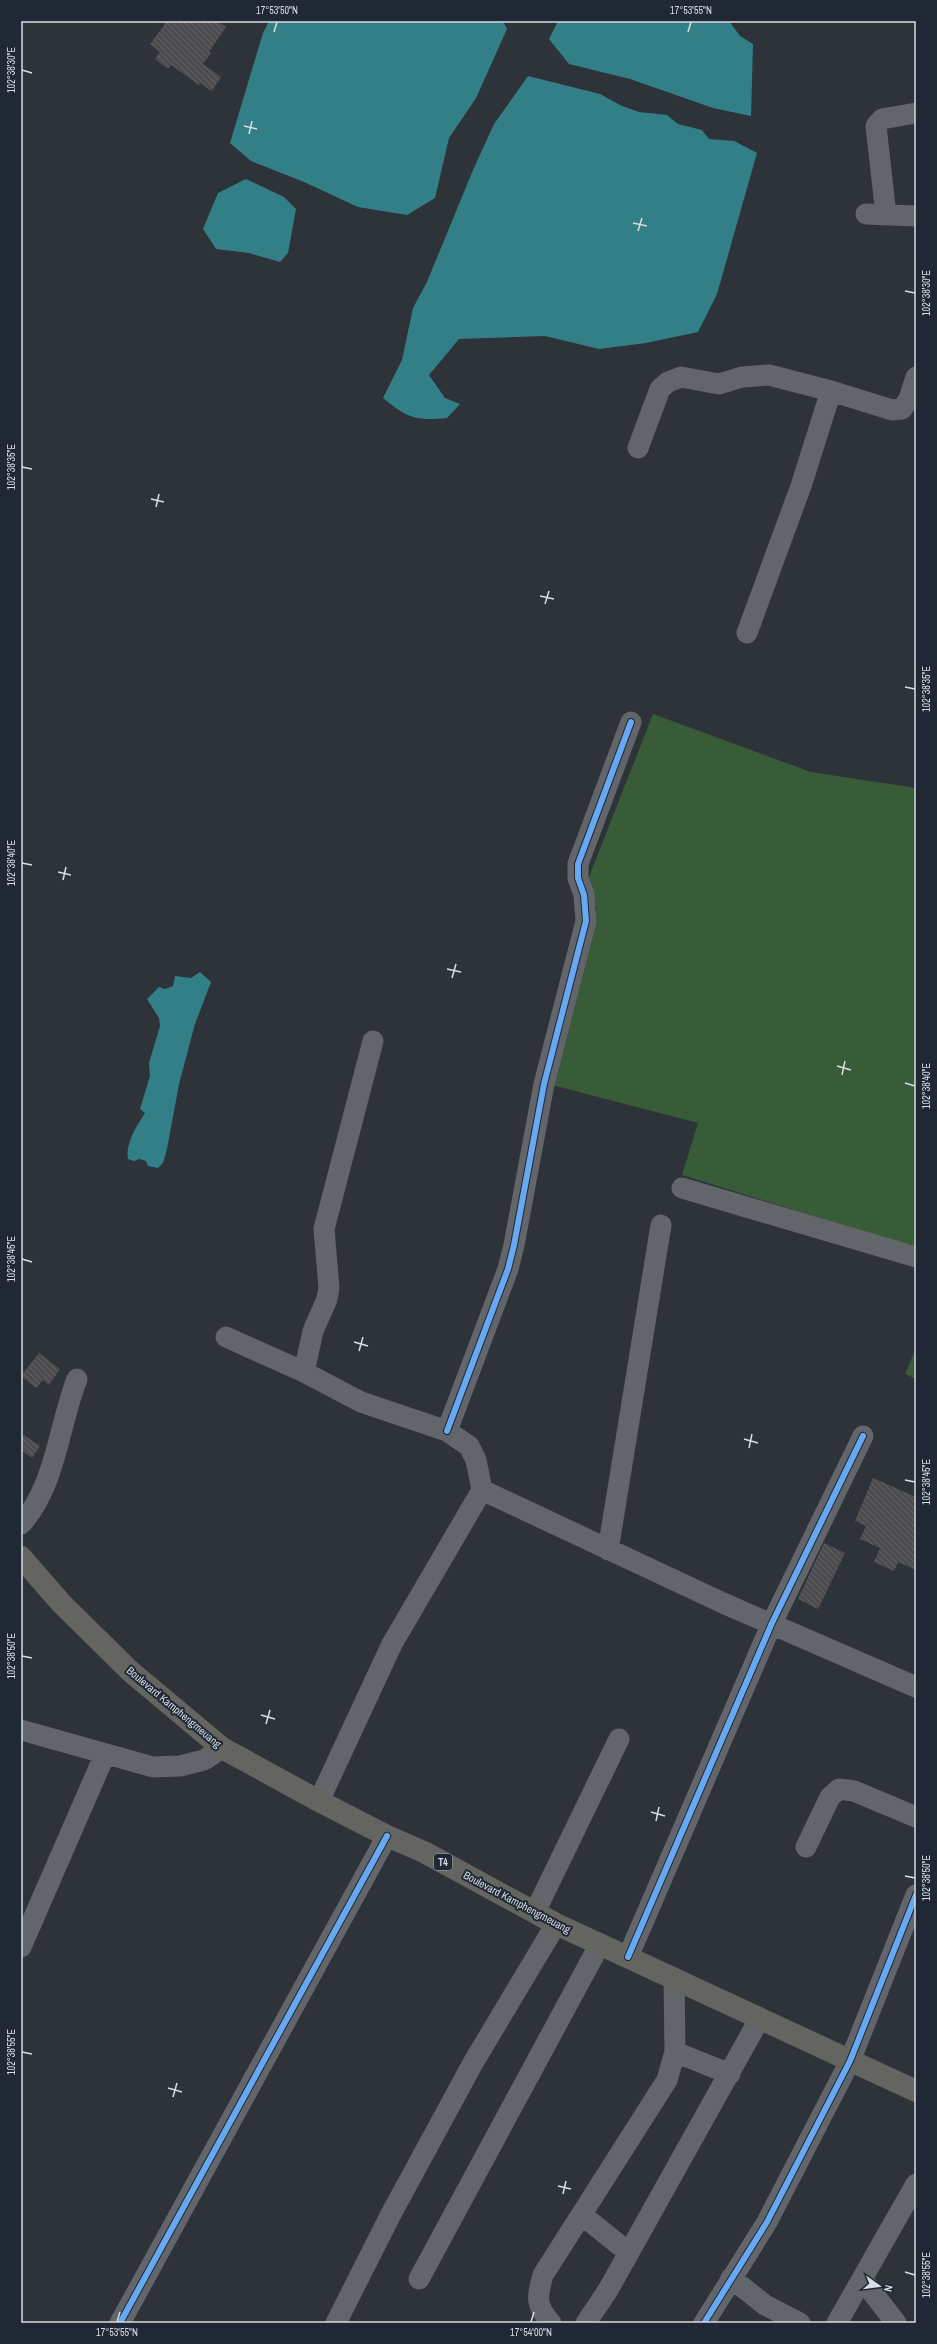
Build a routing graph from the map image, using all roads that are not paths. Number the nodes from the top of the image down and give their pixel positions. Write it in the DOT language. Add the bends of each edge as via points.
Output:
graph roads {
  1 [pos="916,113"];
  2 [pos="866,214"];
  3 [pos="886,215"];
  4 [pos="916,216"];
  5 [pos="916,377"];
  6 [pos="831,391"];
  7 [pos="638,448"];
  8 [pos="747,633"];
  9 [pos="631,722"];
  10 [pos="373,1041"];
  11 [pos="682,1188"];
  12 [pos="661,1225"];
  13 [pos="916,1257"];
  14 [pos="226,1337"];
  15 [pos="304,1372"];
  16 [pos="77,1379"];
  17 [pos="447,1431"];
  18 [pos="863,1436"];
  19 [pos="482,1490"];
  20 [pos="21,1524"];
  21 [pos="608,1550"];
  22 [pos="21,1558"];
  23 [pos="772,1624"];
  24 [pos="916,1687"];
  25 [pos="21,1730"];
  26 [pos="619,1739"];
  27 [pos="222,1748"];
  28 [pos="105,1754"];
  29 [pos="319,1801"];
  30 [pos="916,1817"];
  31 [pos="387,1836"];
  32 [pos="806,1847"];
  33 [pos="915,1900"];
  34 [pos="535,1912"];
  35 [pos="556,1924"];
  36 [pos="600,1944"];
  37 [pos="21,1947"];
  38 [pos="628,1957"];
  39 [pos="674,1978"];
  40 [pos="760,2018"];
  41 [pos="675,2052"];
  42 [pos="850,2061"];
  43 [pos="730,2074"];
  44 [pos="916,2091"];
  45 [pos="916,2184"];
  46 [pos="582,2215"];
  47 [pos="628,2252"];
  48 [pos="731,2278"];
  49 [pos="418,2279"];
  50 [pos="862,2279"];
  51 [pos="120,2323"];
  52 [pos="336,2323"];
  53 [pos="552,2323"];
  54 [pos="586,2323"];
  55 [pos="704,2323"];
  56 [pos="800,2323"];
  57 [pos="837,2323"];
  58 [pos="896,2323"];
  1 -- 3 [label="street" via="882,119 876,126"];
  2 -- 3 [label="street"];
  3 -- 4 [label="street"];
  5 -- 6 [label="street" via="909,400 902,409 892,410"];
  6 -- 7 [label="street" via="769,375 742,377 719,384 681,377 668,382 660,390"];
  6 -- 8 [label="street" via="801,486"];
  9 -- 17 [label="street" via="578,864 586,921 544,1084 508,1269"];
  10 -- 15 [label="street" via="324,1229 330,1274 328,1294 313,1331"];
  11 -- 13 [label="street"];
  12 -- 21 [label="street"];
  14 -- 15 [label="street"];
  15 -- 17 [label="street" via="361,1402"];
  16 -- 20 [label="street" via="42,1494"];
  17 -- 19 [label="street" via="469,1446 476,1460"];
  18 -- 23 [label="street"];
  19 -- 21 [label="street"];
  19 -- 29 [label="street" via="392,1644"];
  21 -- 23 [label="street"];
  22 -- 27 [label="main road, Boulevard Kamphengmeuang / T4" via="61,1603 130,1671"];
  23 -- 24 [label="street"];
  23 -- 38 [label="street"];
  25 -- 28 [label="street"];
  26 -- 34 [label="street"];
  27 -- 28 [label="street" via="204,1760 180,1766 153,1767"];
  27 -- 29 [label="main road, Boulevard Kamphengmeuang / T4"];
  28 -- 37 [label="street"];
  29 -- 31 [label="main road, Boulevard Kamphengmeuang / T4"];
  30 -- 32 [label="street" via="854,1791 839,1789 830,1797"];
  31 -- 34 [label="main road, Boulevard Kamphengmeuang / T4" via="424,1852"];
  31 -- 51 [label="street"];
  33 -- 42 [label="street"];
  34 -- 35 [label="main road, Boulevard Kamphengmeuang / T4"];
  35 -- 36 [label="main road, Boulevard Kamphengmeuang / T4"];
  35 -- 52 [label="street" via="472,2063"];
  36 -- 38 [label="main road, Boulevard Kamphengmeuang / T4"];
  36 -- 49 [label="street"];
  38 -- 39 [label="main road, Boulevard Kamphengmeuang / T4"];
  39 -- 40 [label="main road, Boulevard Kamphengmeuang / T4"];
  39 -- 41 [label="street"];
  40 -- 42 [label="main road, Boulevard Kamphengmeuang / T4"];
  40 -- 43 [label="street"];
  41 -- 43 [label="street"];
  41 -- 46 [label="street" via="667,2080"];
  42 -- 44 [label="main road, Boulevard Kamphengmeuang / T4"];
  42 -- 48 [label="street" via="767,2222"];
  43 -- 47 [label="street"];
  45 -- 50 [label="street"];
  46 -- 47 [label="street"];
  46 -- 53 [label="street" via="543,2275 537,2297 544,2315"];
  47 -- 54 [label="street" via="608,2290"];
  48 -- 55 [label="street"];
  48 -- 56 [label="street" via="765,2305"];
  50 -- 57 [label="street"];
  50 -- 58 [label="street"];
}
